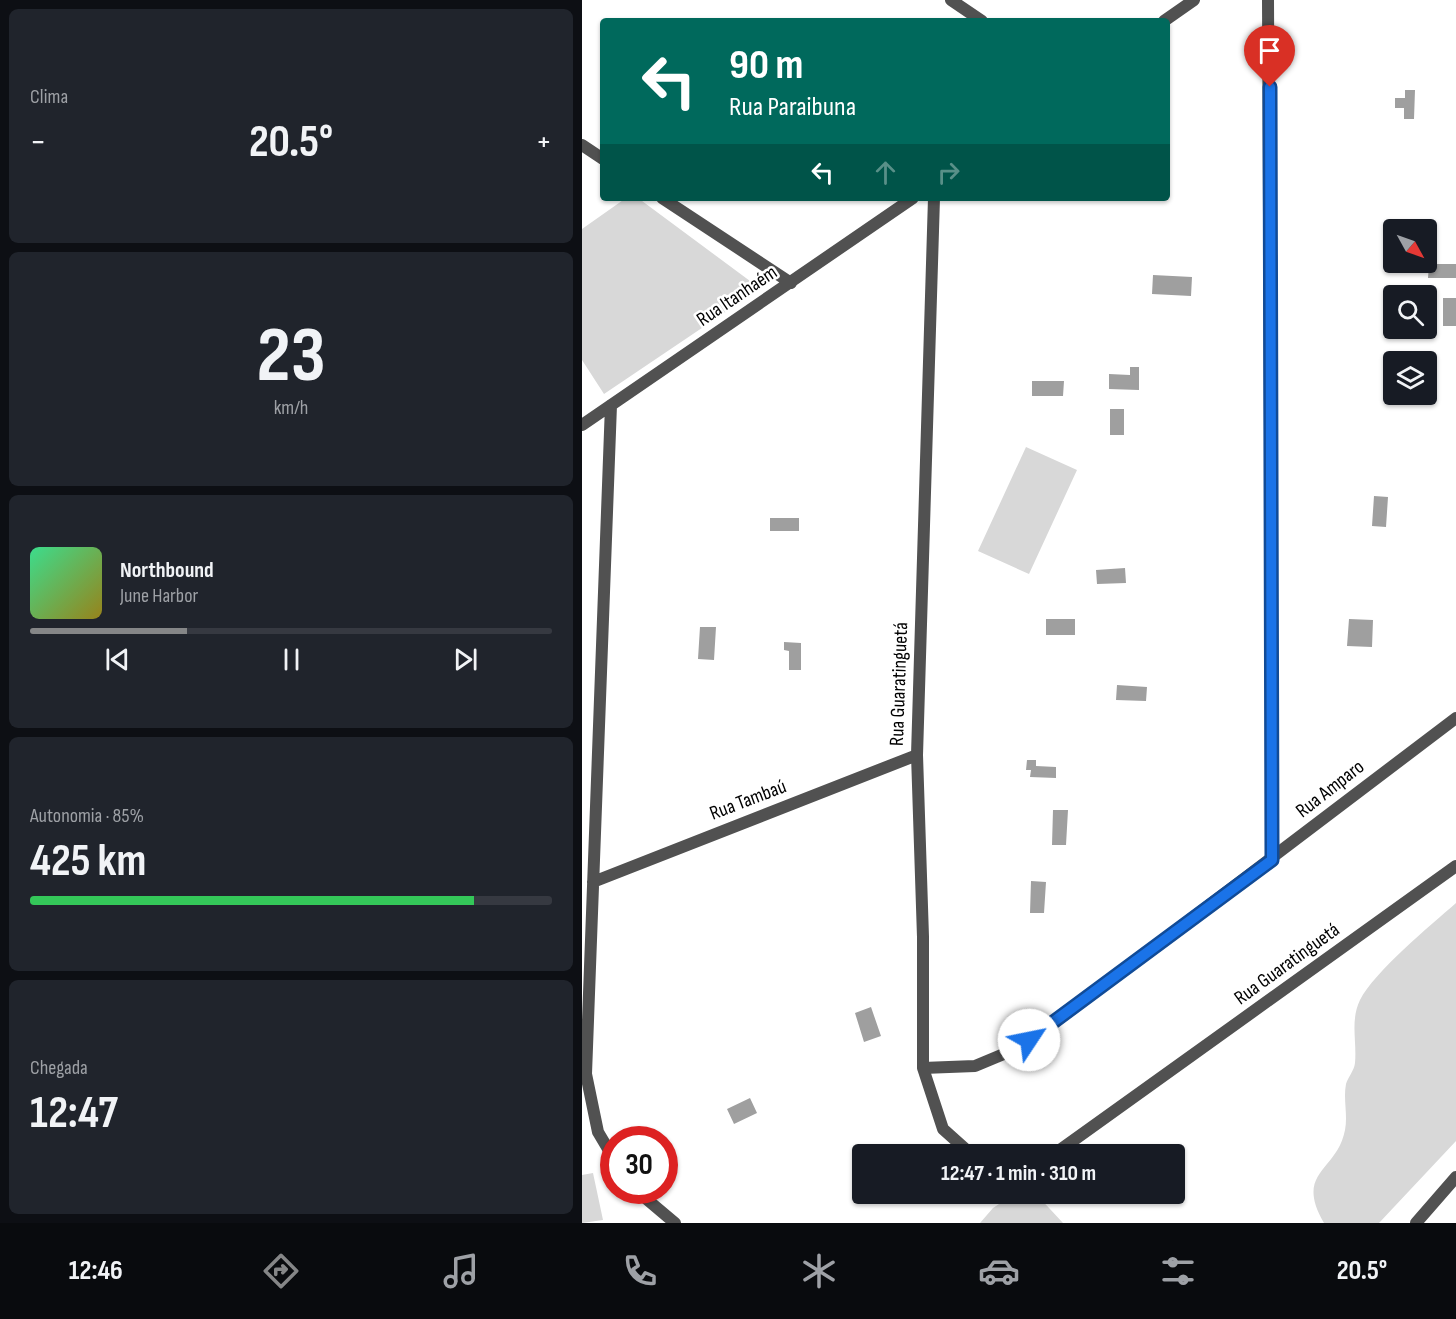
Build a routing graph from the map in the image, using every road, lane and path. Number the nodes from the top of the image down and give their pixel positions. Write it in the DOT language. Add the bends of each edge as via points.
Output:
graph roads {
  1 [pos="951,0"];
  2 [pos="1194,0"];
  3 [pos="1268,0"];
  4 [pos="978,18"];
  5 [pos="1168,18"];
  6 [pos="582,145"];
  7 [pos="600,157"];
  8 [pos="667,201"];
  9 [pos="909,201"];
  10 [pos="934,201"];
  11 [pos="791,283"];
  12 [pos="611,405"];
  13 [pos="582,425"];
  14 [pos="1456,718"];
  15 [pos="916,755"];
  16 [pos="1272,860"];
  17 [pos="1456,866"];
  18 [pos="593,882"];
  19 [pos="586,929"];
  20 [pos="923,1068"];
  21 [pos="600,1135"];
  22 [pos="960,1144"];
  23 [pos="1068,1144"];
  24 [pos="1456,1177"];
  25 [pos="652,1204"];
  26 [pos="675,1223"];
  27 [pos="1416,1223"];
  1 -- 4 [label="street"];
  2 -- 5 [label="street"];
  3 -- 16 [label="street"];
  6 -- 7 [label="street"];
  8 -- 11 [label="street"];
  9 -- 11 [label="street, Rua Itanhaém"];
  10 -- 15 [label="street, Rua Guaratinguetá"];
  11 -- 12 [label="street, Rua Itanhaém"];
  12 -- 13 [label="street, Rua Itanhaém"];
  12 -- 18 [label="street"];
  14 -- 16 [label="street, Rua Amparo"];
  15 -- 18 [label="street, Rua Tambaú"];
  15 -- 20 [label="street, Rua Guaratinguetá"];
  16 -- 20 [label="street, Rua Amparo" via="1011,1051 975,1066"];
  17 -- 23 [label="street, Rua Guaratinguetá"];
  18 -- 19 [label="street"];
  19 -- 21 [label="street" via="586,1074"];
  20 -- 22 [label="street, Rua Guaratinguetá" via="943,1129"];
  24 -- 27 [label="street"];
  25 -- 26 [label="street"];
}
